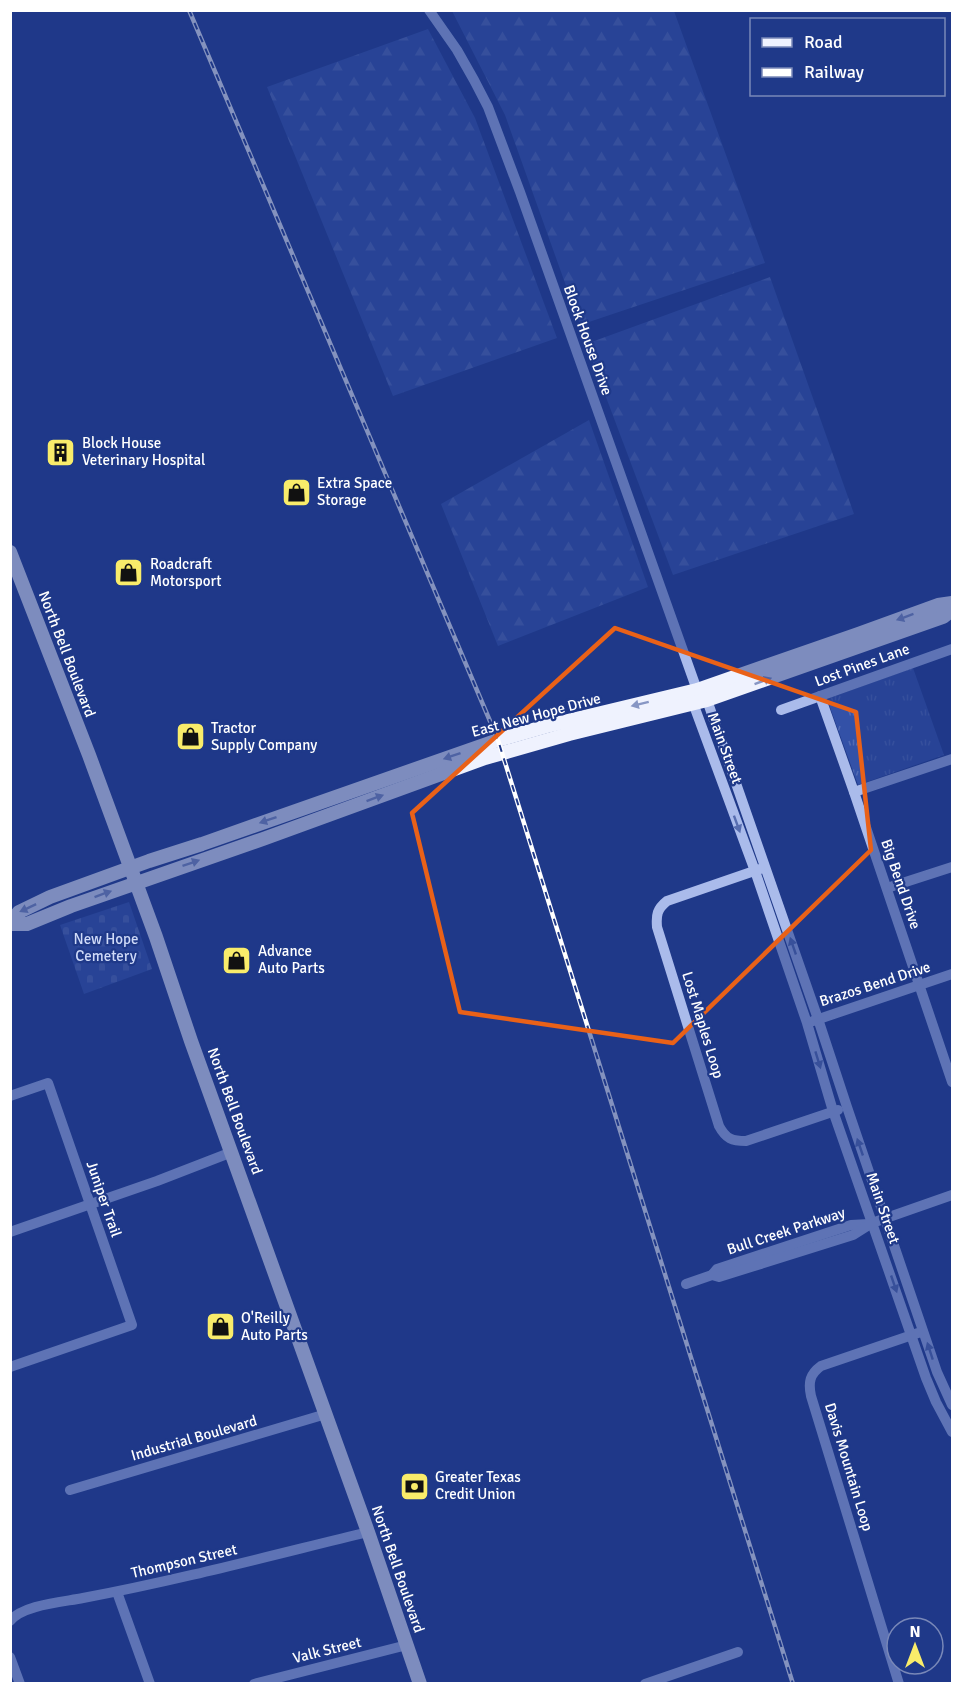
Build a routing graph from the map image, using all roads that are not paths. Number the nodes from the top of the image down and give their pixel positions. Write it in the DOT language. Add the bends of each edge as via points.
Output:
graph roads {
  1 [pos="429,10"];
  2 [pos="10,552"];
  3 [pos="952,603"];
  4 [pos="952,610"];
  5 [pos="952,649"];
  6 [pos="820,696"];
  7 [pos="695,697"];
  8 [pos="707,700"];
  9 [pos="781,710"];
  10 [pos="952,759"];
  11 [pos="854,792"];
  12 [pos="130,867"];
  13 [pos="766,867"];
  14 [pos="952,867"];
  15 [pos="754,871"];
  16 [pos="136,882"];
  17 [pos="886,888"];
  18 [pos="10,923"];
  19 [pos="952,974"];
  20 [pos="920,986"];
  21 [pos="818,1019"];
  22 [pos="807,1023"];
  23 [pos="952,1082"];
  24 [pos="10,1096"];
  25 [pos="847,1107"];
  26 [pos="833,1112"];
  27 [pos="232,1152"];
  28 [pos="952,1195"];
  29 [pos="90,1203"];
  30 [pos="885,1219"];
  31 [pos="872,1223"];
  32 [pos="10,1232"];
  33 [pos="686,1284"];
  34 [pos="924,1331"];
  35 [pos="911,1335"];
  36 [pos="10,1367"];
  37 [pos="952,1405"];
  38 [pos="326,1414"];
  39 [pos="952,1432"];
  40 [pos="70,1490"];
  41 [pos="368,1532"];
  42 [pos="117,1592"];
  43 [pos="10,1621"];
  44 [pos="407,1646"];
  45 [pos="738,1652"];
  46 [pos="10,1657"];
  47 [pos="20,1683"];
  48 [pos="150,1683"];
  49 [pos="254,1683"];
  50 [pos="420,1683"];
  51 [pos="645,1683"];
  52 [pos="899,1683"];
  1 -- 7 [label="street, Block House Drive" via="457,50 488,108"];
  2 -- 12 [label="main road, North Bell Boulevard"];
  3 -- 7 [label="main road, East New Hope Drive, one-way" via="858,634"];
  8 -- 4 [label="main road, East New Hope Drive, one-way" via="943,617"];
  5 -- 6 [label="street, Lost Pines Lane"];
  6 -- 9 [label="street, Lost Pines Lane"];
  6 -- 11 [label="street, Big Bend Drive"];
  7 -- 8 [label="main road, East New Hope Drive"];
  7 -- 12 [label="main road, East New Hope Drive, one-way" via="547,726 498,740"];
  7 -- 15 [label="street, Main Street, one-way"];
  16 -- 7 [label="main road, East New Hope Drive, one-way" via="485,758"];
  8 -- 13 [label="street, Main Street"];
  10 -- 11 [label="street"];
  11 -- 17 [label="street, Big Bend Drive"];
  12 -- 16 [label="main road, North Bell Boulevard"];
  12 -- 18 [label="main road, East New Hope Drive, one-way" via="39,902 19,912"];
  13 -- 15 [label="street, Lost Maples Loop"];
  21 -- 13 [label="street, Main Street, one-way"];
  14 -- 17 [label="street"];
  15 -- 22 [label="street, Main Street"];
  15 -- 26 [label="street, Lost Maples Loop" via="667,901 657,911 657,927 719,1126 729,1139 746,1141"];
  18 -- 16 [label="main road, East New Hope Drive, one-way" via="27,924"];
  16 -- 27 [label="main road, North Bell Boulevard"];
  17 -- 20 [label="street, Big Bend Drive"];
  19 -- 20 [label="street, Brazos Bend Drive"];
  20 -- 21 [label="street, Brazos Bend Drive"];
  20 -- 23 [label="street, Big Bend Drive"];
  21 -- 22 [label="street, Brazos Bend Drive"];
  21 -- 25 [label="street, Main Street"];
  22 -- 26 [label="street, Main Street, one-way"];
  24 -- 29 [label="street, Juniper Trail" via="48,1083"];
  25 -- 26 [label="street, Lost Maples Loop"];
  30 -- 25 [label="street, Main Street, one-way"];
  26 -- 31 [label="street, Main Street"];
  27 -- 29 [label="street"];
  27 -- 38 [label="main road, North Bell Boulevard"];
  28 -- 30 [label="street, Bull Creek Parkway"];
  29 -- 32 [label="street"];
  29 -- 36 [label="street, Juniper Trail" via="132,1325"];
  30 -- 31 [label="street, Bull Creek Parkway"];
  30 -- 34 [label="street, Main Street"];
  31 -- 33 [label="street, Bull Creek Parkway" via="842,1238"];
  31 -- 35 [label="street, Main Street, one-way"];
  34 -- 35 [label="street, Davis Mountain Loop"];
  37 -- 34 [label="street, Main Street, one-way"];
  35 -- 39 [label="street, Main Street"];
  35 -- 52 [label="street, Davis Mountain Loop" via="821,1366 809,1381"];
  38 -- 40 [label="street, Industrial Boulevard"];
  38 -- 41 [label="main road, North Bell Boulevard"];
  41 -- 42 [label="street, Thompson Street"];
  41 -- 44 [label="main road, North Bell Boulevard"];
  42 -- 43 [label="street, Thompson Street" via="36,1607"];
  42 -- 48 [label="street"];
  44 -- 49 [label="street, Valk Street"];
  44 -- 50 [label="main road, North Bell Boulevard"];
  45 -- 51 [label="street"];
  46 -- 47 [label="street"];
}
